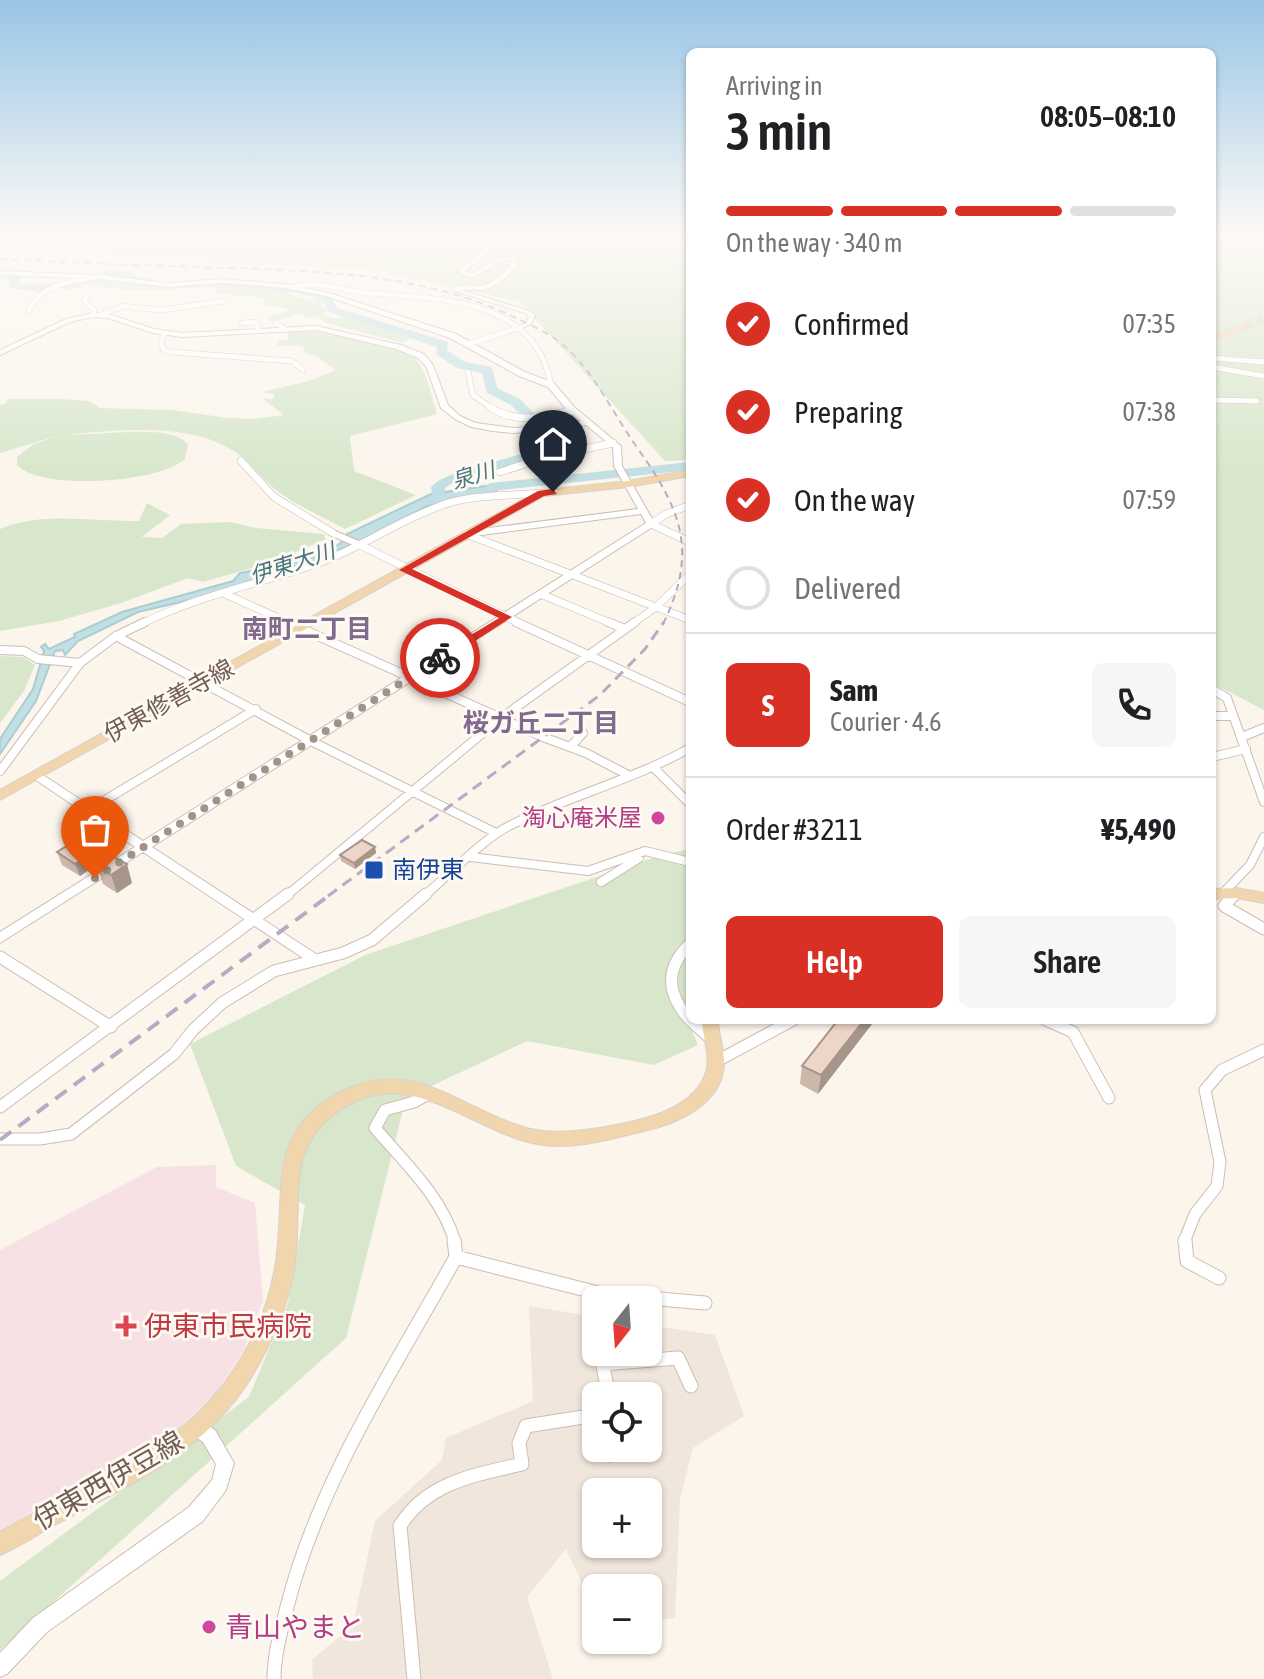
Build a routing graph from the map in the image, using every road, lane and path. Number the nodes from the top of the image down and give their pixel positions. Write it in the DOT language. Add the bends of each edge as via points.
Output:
graph roads {
  1 [pos="89,316"];
  2 [pos="102,316"];
  3 [pos="390,316"];
  4 [pos="499,316"];
  5 [pos="533,316"];
  6 [pos="242,323"];
  7 [pos="276,323"];
  8 [pos="524,326"];
  9 [pos="1245,327"];
  10 [pos="285,329"];
  11 [pos="258,331"];
  12 [pos="164,333"];
  13 [pos="1216,338"];
  14 [pos="468,344"];
  15 [pos="0,353"];
  16 [pos="1216,358"];
  17 [pos="1264,362"];
  18 [pos="1216,368"];
  19 [pos="303,370"];
  20 [pos="468,372"];
  21 [pos="1264,376"];
  22 [pos="551,385"];
  23 [pos="1216,400"];
  24 [pos="1257,401"];
  25 [pos="573,410"];
  26 [pos="588,422"];
  27 [pos="613,443"];
  28 [pos="241,461"];
  29 [pos="500,472"];
  30 [pos="686,474"];
  31 [pos="627,481"];
  32 [pos="542,493"];
  33 [pos="686,506"];
  34 [pos="644,511"];
  35 [pos="651,524"];
  36 [pos="333,533"];
  37 [pos="466,534"];
  38 [pos="686,540"];
  39 [pos="360,545"];
  40 [pos="404,570"];
  41 [pos="573,576"];
  42 [pos="686,578"];
  43 [pos="225,594"];
  44 [pos="543,595"];
  45 [pos="656,607"];
  46 [pos="507,617"];
  47 [pos="686,618"];
  48 [pos="299,628"];
  49 [pos="625,629"];
  50 [pos="116,636"];
  51 [pos="0,650"];
  52 [pos="588,654"];
  53 [pos="80,663"];
  54 [pos="412,678"];
  55 [pos="205,681"];
  56 [pos="1216,690"];
  57 [pos="686,700"];
  58 [pos="256,709"];
  59 [pos="1216,716"];
  60 [pos="1232,716"];
  61 [pos="501,718"];
  62 [pos="1264,728"];
  63 [pos="583,733"];
  64 [pos="1242,737"];
  65 [pos="311,741"];
  66 [pos="570,747"];
  67 [pos="1246,749"];
  68 [pos="686,750"];
  69 [pos="1216,756"];
  70 [pos="654,768"];
  71 [pos="0,771"];
  72 [pos="628,775"];
  73 [pos="36,776"];
  74 [pos="1262,790"];
  75 [pos="413,792"];
  76 [pos="0,796"];
  77 [pos="686,800"];
  78 [pos="1264,802"];
  79 [pos="87,811"];
  80 [pos="496,833"];
  81 [pos="1264,837"];
  82 [pos="143,848"];
  83 [pos="658,852"];
  84 [pos="471,857"];
  85 [pos="686,861"];
  86 [pos="601,882"];
  87 [pos="1224,894"];
  88 [pos="1264,898"];
  89 [pos="256,921"];
  90 [pos="1264,929"];
  91 [pos="0,938"];
  92 [pos="686,947"];
  93 [pos="0,957"];
  94 [pos="314,959"];
  95 [pos="686,1013"];
  96 [pos="786,1024"];
  97 [pos="1055,1024"];
  98 [pos="111,1027"];
  99 [pos="710,1030"];
  100 [pos="1264,1050"];
  101 [pos="717,1061"];
  102 [pos="431,1092"];
  103 [pos="1109,1098"];
  104 [pos="2,1102"];
  105 [pos="0,1139"];
  106 [pos="456,1257"];
  107 [pos="1219,1278"];
  108 [pos="582,1292"];
  109 [pos="662,1301"];
  110 [pos="705,1303"];
  111 [pos="662,1358"];
  112 [pos="691,1386"];
  113 [pos="582,1418"];
  114 [pos="197,1428"];
  115 [pos="0,1544"];
  116 [pos="0,1667"];
  117 [pos="274,1679"];
  118 [pos="414,1679"];
  1 -- 15 [label="street" via="68,320"];
  2 -- 12 [label="street"];
  3 -- 14 [label="street"];
  4 -- 8 [label="street"];
  5 -- 8 [label="street"];
  6 -- 11 [label="street" via="257,322"];
  7 -- 10 [label="street"];
  8 -- 14 [label="street"];
  8 -- 22 [label="street" via="548,365"];
  9 -- 13 [label="main road"];
  10 -- 11 [label="street"];
  10 -- 26 [label="street" via="325,329 413,351 429,365 448,411 498,429 535,432"];
  11 -- 12 [label="street"];
  12 -- 19 [label="street" via="161,344 170,352 292,361"];
  14 -- 22 [label="street"];
  16 -- 17 [label="street"];
  18 -- 21 [label="street"];
  20 -- 25 [label="street" via="473,395 505,416 539,418"];
  22 -- 25 [label="street"];
  23 -- 24 [label="street"];
  25 -- 26 [label="street"];
  26 -- 27 [label="street"];
  27 -- 29 [label="street"];
  27 -- 31 [label="street"];
  28 -- 36 [label="street" via="274,497"];
  30 -- 31 [label="main road, 伊東修善寺線"];
  31 -- 32 [label="main road, 伊東修善寺線"];
  31 -- 34 [label="street"];
  32 -- 37 [label="main road, 伊東修善寺線"];
  32 -- 39 [label="street" via="441,505"];
  33 -- 35 [label="street"];
  34 -- 35 [label="street"];
  34 -- 37 [label="street"];
  35 -- 38 [label="street"];
  35 -- 41 [label="street"];
  36 -- 39 [label="street"];
  37 -- 40 [label="main road, 伊東修善寺線"];
  37 -- 41 [label="street"];
  39 -- 40 [label="street"];
  39 -- 43 [label="street"];
  40 -- 46 [label="street"];
  40 -- 48 [label="main road, 伊東修善寺線"];
  41 -- 44 [label="street"];
  41 -- 45 [label="street"];
  42 -- 45 [label="street"];
  43 -- 48 [label="street"];
  43 -- 50 [label="street" via="179,605"];
  44 -- 46 [label="street"];
  44 -- 49 [label="street"];
  45 -- 47 [label="street"];
  45 -- 49 [label="street"];
  46 -- 52 [label="street"];
  46 -- 54 [label="street"];
  48 -- 54 [label="street"];
  48 -- 55 [label="main road, 伊東修善寺線"];
  49 -- 52 [label="street"];
  50 -- 53 [label="street"];
  50 -- 55 [label="street"];
  51 -- 53 [label="street"];
  52 -- 57 [label="street"];
  52 -- 61 [label="street"];
  53 -- 71 [label="street"];
  54 -- 61 [label="street"];
  54 -- 65 [label="street"];
  55 -- 58 [label="street"];
  55 -- 73 [label="main road, 伊東修善寺線"];
  56 -- 60 [label="street" via="1227,698"];
  58 -- 65 [label="street"];
  58 -- 79 [label="street"];
  59 -- 60 [label="street"];
  60 -- 64 [label="street"];
  61 -- 66 [label="street"];
  61 -- 75 [label="street"];
  62 -- 64 [label="street"];
  63 -- 66 [label="street"];
  64 -- 67 [label="street"];
  65 -- 75 [label="street"];
  65 -- 82 [label="street"];
  66 -- 72 [label="street"];
  67 -- 69 [label="street"];
  67 -- 74 [label="street"];
  68 -- 70 [label="street"];
  70 -- 72 [label="street"];
  70 -- 77 [label="street"];
  72 -- 80 [label="street"];
  73 -- 76 [label="main road, 伊東修善寺線"];
  73 -- 79 [label="street"];
  74 -- 78 [label="street"];
  75 -- 80 [label="street"];
  75 -- 89 [label="street"];
  79 -- 82 [label="street"];
  80 -- 84 [label="street"];
  81 -- 87 [label="street" via="1250,865"];
  82 -- 89 [label="street"];
  82 -- 91 [label="street"];
  83 -- 84 [label="street" via="645,851 588,871"];
  83 -- 85 [label="street"];
  83 -- 86 [label="street"];
  84 -- 94 [label="street" via="372,940"];
  87 -- 88 [label="main road"];
  87 -- 90 [label="street" via="1224,906"];
  89 -- 94 [label="street"];
  89 -- 98 [label="street"];
  92 -- 95 [label="street" via="669,968 668,982"];
  93 -- 98 [label="street"];
  94 -- 105 [label="street" via="274,971 222,1003 174,1054 71,1134"];
  96 -- 101 [label="street"];
  97 -- 103 [label="street" via="1073,1032"];
  98 -- 104 [label="street"];
  99 -- 101 [label="main road"];
  100 -- 107 [label="street" via="1209,1080 1205,1090 1220,1162 1217,1186 1195,1214 1184,1243 1187,1261"];
  101 -- 102 [label="main road, 伊東西伊豆線" via="703,1092 676,1115 569,1139 515,1132"];
  102 -- 106 [label="street" via="425,1099 386,1107 375,1128 448,1219 457,1241"];
  102 -- 114 [label="main road, 伊東西伊豆線" via="395,1085 355,1093 321,1114 301,1139 289,1166 284,1270 270,1324 237,1381"];
  106 -- 108 [label="street"];
  106 -- 117 [label="street" via="325,1493 299,1559 274,1659"];
  109 -- 110 [label="street"];
  111 -- 112 [label="street" via="678,1358"];
  113 -- 118 [label="street" via="526,1426 519,1443 522,1464 459,1479 407,1511 400,1526"];
  114 -- 115 [label="main road, 伊東西伊豆線" via="141,1466"];
  114 -- 116 [label="street" via="209,1436 225,1463 220,1484 196,1514 40,1625"];
}
